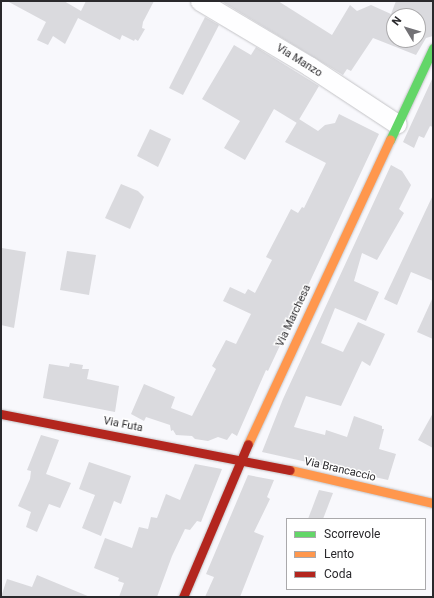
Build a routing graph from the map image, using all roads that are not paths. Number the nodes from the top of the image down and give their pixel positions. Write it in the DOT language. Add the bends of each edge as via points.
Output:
graph roads {
  1 [pos="200,1"];
  2 [pos="433,48"];
  3 [pos="397,124"];
  4 [pos="1,414"];
  5 [pos="240,462"];
  6 [pos="433,503"];
  7 [pos="183,597"];
  1 -- 3 [label="street, Via Manzo" via="309,66"];
  2 -- 3 [label="street, Via Marchesa"];
  3 -- 5 [label="street, Via Marchesa"];
  4 -- 5 [label="street, Via Futa"];
  5 -- 6 [label="street, Via Brancaccio" via="275,467"];
  5 -- 7 [label="street, Via Marchesa"];
}
